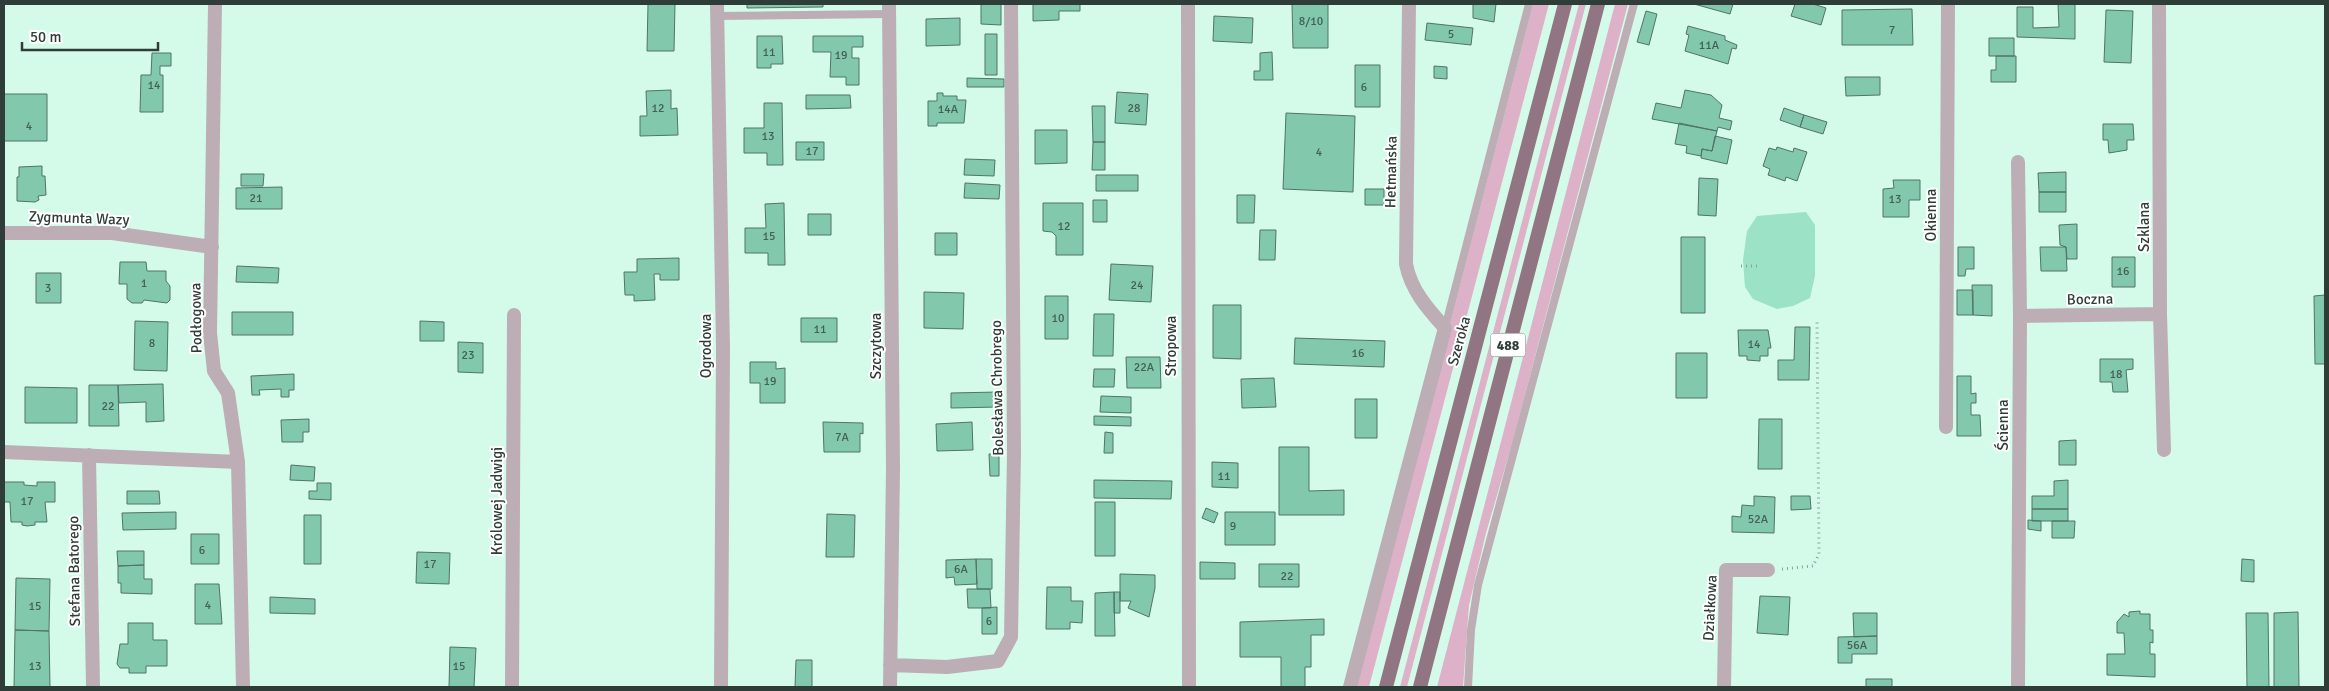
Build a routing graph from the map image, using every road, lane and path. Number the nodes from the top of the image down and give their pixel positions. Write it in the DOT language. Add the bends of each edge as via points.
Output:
graph roads {
  1 [pos="215,4"];
  2 [pos="1010,4"];
  3 [pos="1188,4"];
  4 [pos="1408,4"];
  5 [pos="1529,4"];
  6 [pos="1566,4"];
  7 [pos="1598,4"];
  8 [pos="1634,4"];
  9 [pos="1948,4"];
  10 [pos="2159,4"];
  11 [pos="889,9"];
  12 [pos="717,10"];
  13 [pos="2018,162"];
  14 [pos="4,233"];
  15 [pos="212,247"];
  16 [pos="1741,266"];
  17 [pos="1757,266"];
  18 [pos="2160,314"];
  19 [pos="514,315"];
  20 [pos="2020,316"];
  21 [pos="1817,322"];
  22 [pos="1445,328"];
  23 [pos="1946,427"];
  24 [pos="2164,450"];
  25 [pos="4,452"];
  26 [pos="89,455"];
  27 [pos="238,462"];
  28 [pos="1768,570"];
  29 [pos="890,665"];
  30 [pos="93,687"];
  31 [pos="243,687"];
  32 [pos="512,687"];
  33 [pos="721,687"];
  34 [pos="890,687"];
  35 [pos="1190,687"];
  36 [pos="1350,687"];
  37 [pos="1386,687"];
  38 [pos="1420,687"];
  39 [pos="1468,687"];
  40 [pos="1724,687"];
  41 [pos="2018,687"];
  1 -- 15 [label="street, Podłogowa"];
  2 -- 29 [label="street, Bolesława Chrobrego" via="1014,452 1011,637 998,661 947,666"];
  3 -- 35 [label="street, Stropowa"];
  4 -- 22 [label="street, Hetmańska" via="1406,264 1415,290"];
  5 -- 22 [label="lane, Szeroka"];
  6 -- 37 [label="main road, Szeroka / 488"];
  7 -- 38 [label="main road, 488"];
  8 -- 39 [label="lane" via="1478,585 1471,630"];
  9 -- 23 [label="street, Okienna"];
  10 -- 18 [label="street, Szklana"];
  11 -- 12 [label="lane"];
  11 -- 29 [label="street, Szczytowa" via="893,469"];
  12 -- 33 [label="street, Ogrodowa" via="722,348"];
  13 -- 20 [label="street, Ścienna"];
  14 -- 15 [label="street, Zygmunta Wazy" via="112,233"];
  15 -- 27 [label="street, Podłogowa" via="210,332 214,371 228,393"];
  16 -- 17 [label="path"];
  18 -- 20 [label="street, Boczna"];
  18 -- 24 [label="street, Szklana"];
  19 -- 32 [label="street, Królowej Jadwigi"];
  20 -- 41 [label="street, Ścienna"];
  21 -- 28 [label="path" via="1819,554 1813,566"];
  22 -- 36 [label="street"];
  25 -- 26 [label="street"];
  26 -- 27 [label="street"];
  26 -- 30 [label="street, Stefana Batorego"];
  27 -- 31 [label="street, Podłogowa"];
  28 -- 40 [label="street, Działkowa" via="1726,570"];
  29 -- 34 [label="street, Szczytowa"];
}
